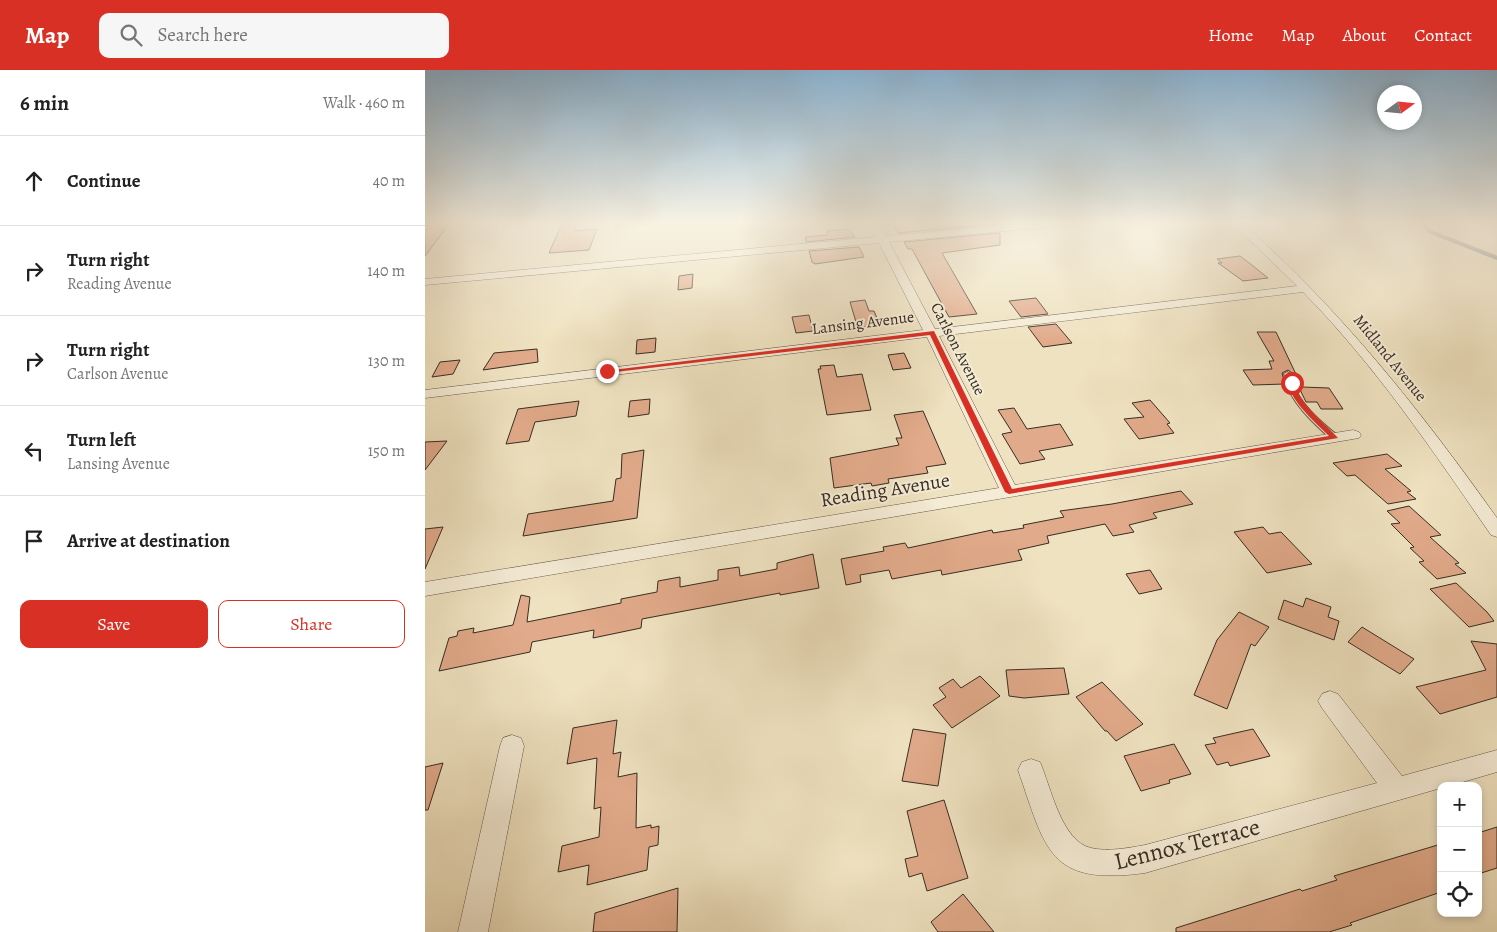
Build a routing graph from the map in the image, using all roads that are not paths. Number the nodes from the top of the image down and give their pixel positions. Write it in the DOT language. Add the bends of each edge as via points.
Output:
graph roads {
  1 [pos="625,263"];
  2 [pos="895,263"];
  3 [pos="1280,263"];
  4 [pos="425,282"];
  5 [pos="1306,288"];
  6 [pos="931,333"];
  7 [pos="1287,374"];
  8 [pos="425,394"];
  9 [pos="1353,435"];
  10 [pos="1335,438"];
  11 [pos="1009,492"];
  12 [pos="1497,531"];
  13 [pos="425,589"];
  14 [pos="1330,701"];
  15 [pos="512,746"];
  16 [pos="1497,761"];
  17 [pos="1031,770"];
  18 [pos="1396,788"];
  19 [pos="473,932"];
  1 -- 4 [label="street"];
  2 -- 6 [label="street, Carlson Avenue"];
  3 -- 5 [label="street, Midland Avenue"];
  5 -- 6 [label="street, Lansing Avenue"];
  5 -- 12 [label="street, Midland Avenue" via="1423,426"];
  6 -- 8 [label="street, Lansing Avenue"];
  6 -- 11 [label="street, Carlson Avenue"];
  7 -- 10 [label="lane" via="1302,403"];
  9 -- 10 [label="street, Reading Avenue"];
  10 -- 11 [label="street, Reading Avenue"];
  11 -- 13 [label="street, Reading Avenue"];
  14 -- 18 [label="street"];
  15 -- 19 [label="street"];
  16 -- 18 [label="street, Lennox Terrace"];
  17 -- 18 [label="street, Lennox Terrace" via="1057,840 1069,854 1101,865 1145,858"];
}
